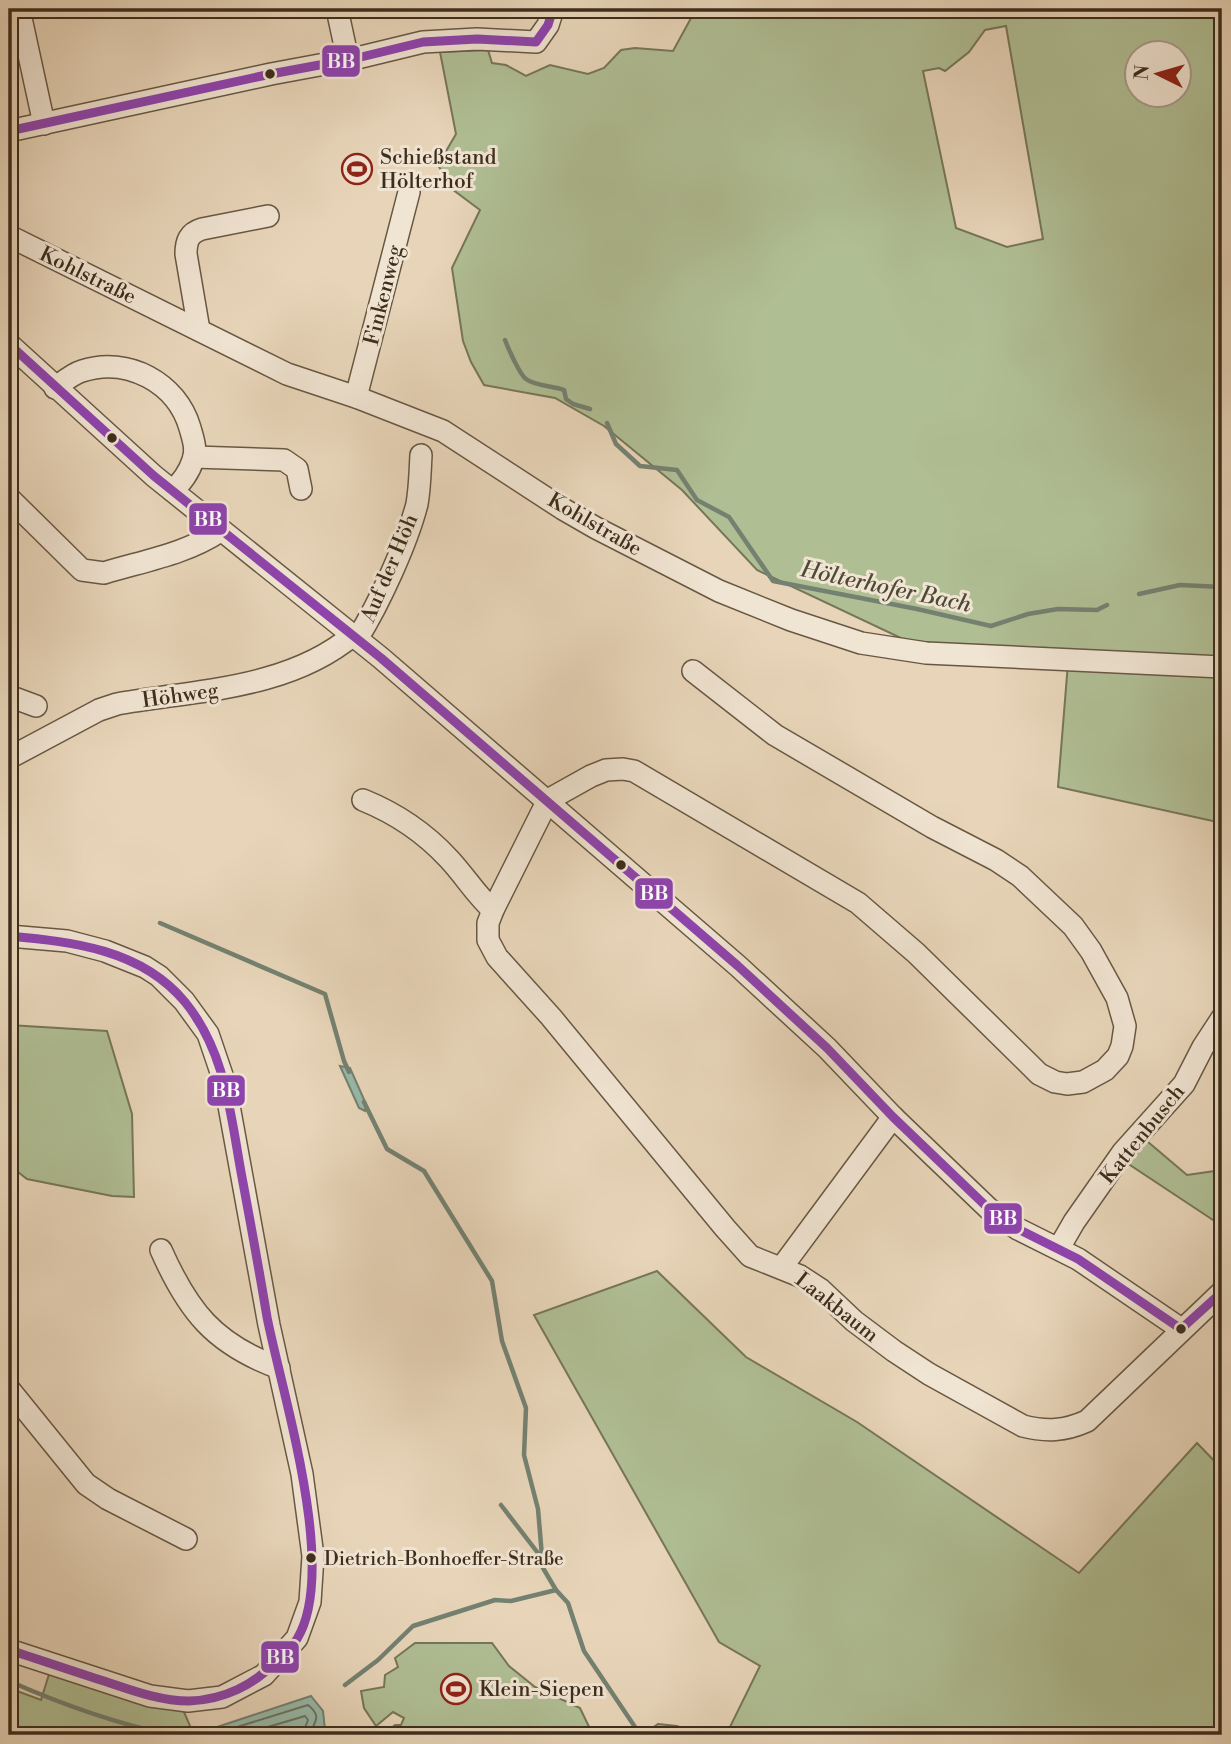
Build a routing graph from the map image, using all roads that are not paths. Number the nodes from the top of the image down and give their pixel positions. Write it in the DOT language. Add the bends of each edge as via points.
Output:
graph roads {
  1 [pos="19,9"];
  2 [pos="338,9"];
  3 [pos="553,9"];
  4 [pos="348,60"];
  5 [pos="44,124"];
  6 [pos="9,131"];
  7 [pos="409,192"];
  8 [pos="268,216"];
  9 [pos="9,236"];
  10 [pos="199,330"];
  11 [pos="9,344"];
  12 [pos="55,388"];
  13 [pos="356,397"];
  14 [pos="421,455"];
  15 [pos="194,457"];
  16 [pos="301,489"];
  17 [pos="173,491"];
  18 [pos="9,498"];
  19 [pos="220,531"];
  20 [pos="355,637"];
  21 [pos="1222,667"];
  22 [pos="693,671"];
  23 [pos="9,696"];
  24 [pos="36,706"];
  25 [pos="9,758"];
  26 [pos="363,800"];
  27 [pos="548,800"];
  28 [pos="493,910"];
  29 [pos="9,936"];
  30 [pos="1222,1018"];
  31 [pos="893,1117"];
  32 [pos="1059,1248"];
  33 [pos="161,1250"];
  34 [pos="782,1267"];
  35 [pos="1222,1292"];
  36 [pos="1181,1329"];
  37 [pos="279,1368"];
  38 [pos="9,1389"];
  39 [pos="186,1539"];
  40 [pos="9,1650"];
  1 -- 5 [label="street"];
  2 -- 4 [label="street"];
  3 -- 4 [label="street" via="536,42 441,40"];
  4 -- 5 [label="street"];
  5 -- 6 [label="street"];
  7 -- 13 [label="street, Finkenweg"];
  8 -- 10 [label="street" via="194,231 190,236 186,254"];
  9 -- 10 [label="street, Kohlstraße"];
  10 -- 13 [label="street, Kohlstraße" via="287,374"];
  11 -- 12 [label="street"];
  12 -- 15 [label="street" via="79,372 95,369 128,369 149,377 181,406 195,445"];
  12 -- 17 [label="street"];
  13 -- 21 [label="street, Kohlstraße" via="443,431 563,509 719,591 861,643 938,654"];
  14 -- 20 [label="street, Auf der Höh" via="413,517 380,594"];
  15 -- 16 [label="street" via="284,460 297,469"];
  15 -- 17 [label="street"];
  17 -- 19 [label="street"];
  18 -- 19 [label="street" via="82,570 93,572 104,573 178,551"];
  19 -- 20 [label="street"];
  20 -- 25 [label="street, Höhweg" via="333,652 275,674 222,689 99,710"];
  20 -- 27 [label="street"];
  22 -- 27 [label="street" via="775,735 1020,876 1073,926 1123,1014 1122,1046 1105,1070 1090,1080 1067,1084 1040,1074 858,902 634,771 598,773"];
  23 -- 24 [label="street"];
  26 -- 28 [label="street" via="423,835"];
  27 -- 28 [label="street, Laakbaum"];
  27 -- 31 [label="street" via="798,1021"];
  28 -- 34 [label="street, Laakbaum" via="488,940 497,957 750,1256"];
  29 -- 37 [label="street" via="67,941 145,967 184,1001 208,1034 225,1084"];
  30 -- 32 [label="street, Kattenbusch" via="1184,1084 1123,1153"];
  31 -- 32 [label="street" via="989,1209"];
  31 -- 34 [label="street"];
  32 -- 36 [label="street"];
  33 -- 37 [label="street" via="187,1302 210,1328 250,1357"];
  34 -- 36 [label="street, Laakbaum" via="820,1289 855,1321 929,1374 1038,1430 1059,1430 1087,1420"];
  35 -- 36 [label="street, Laakbaum"];
  37 -- 40 [label="street" via="302,1474 313,1556 307,1609 297,1638 281,1658 246,1686 222,1697 188,1702 150,1696"];
  38 -- 39 [label="street" via="86,1484"];
}
